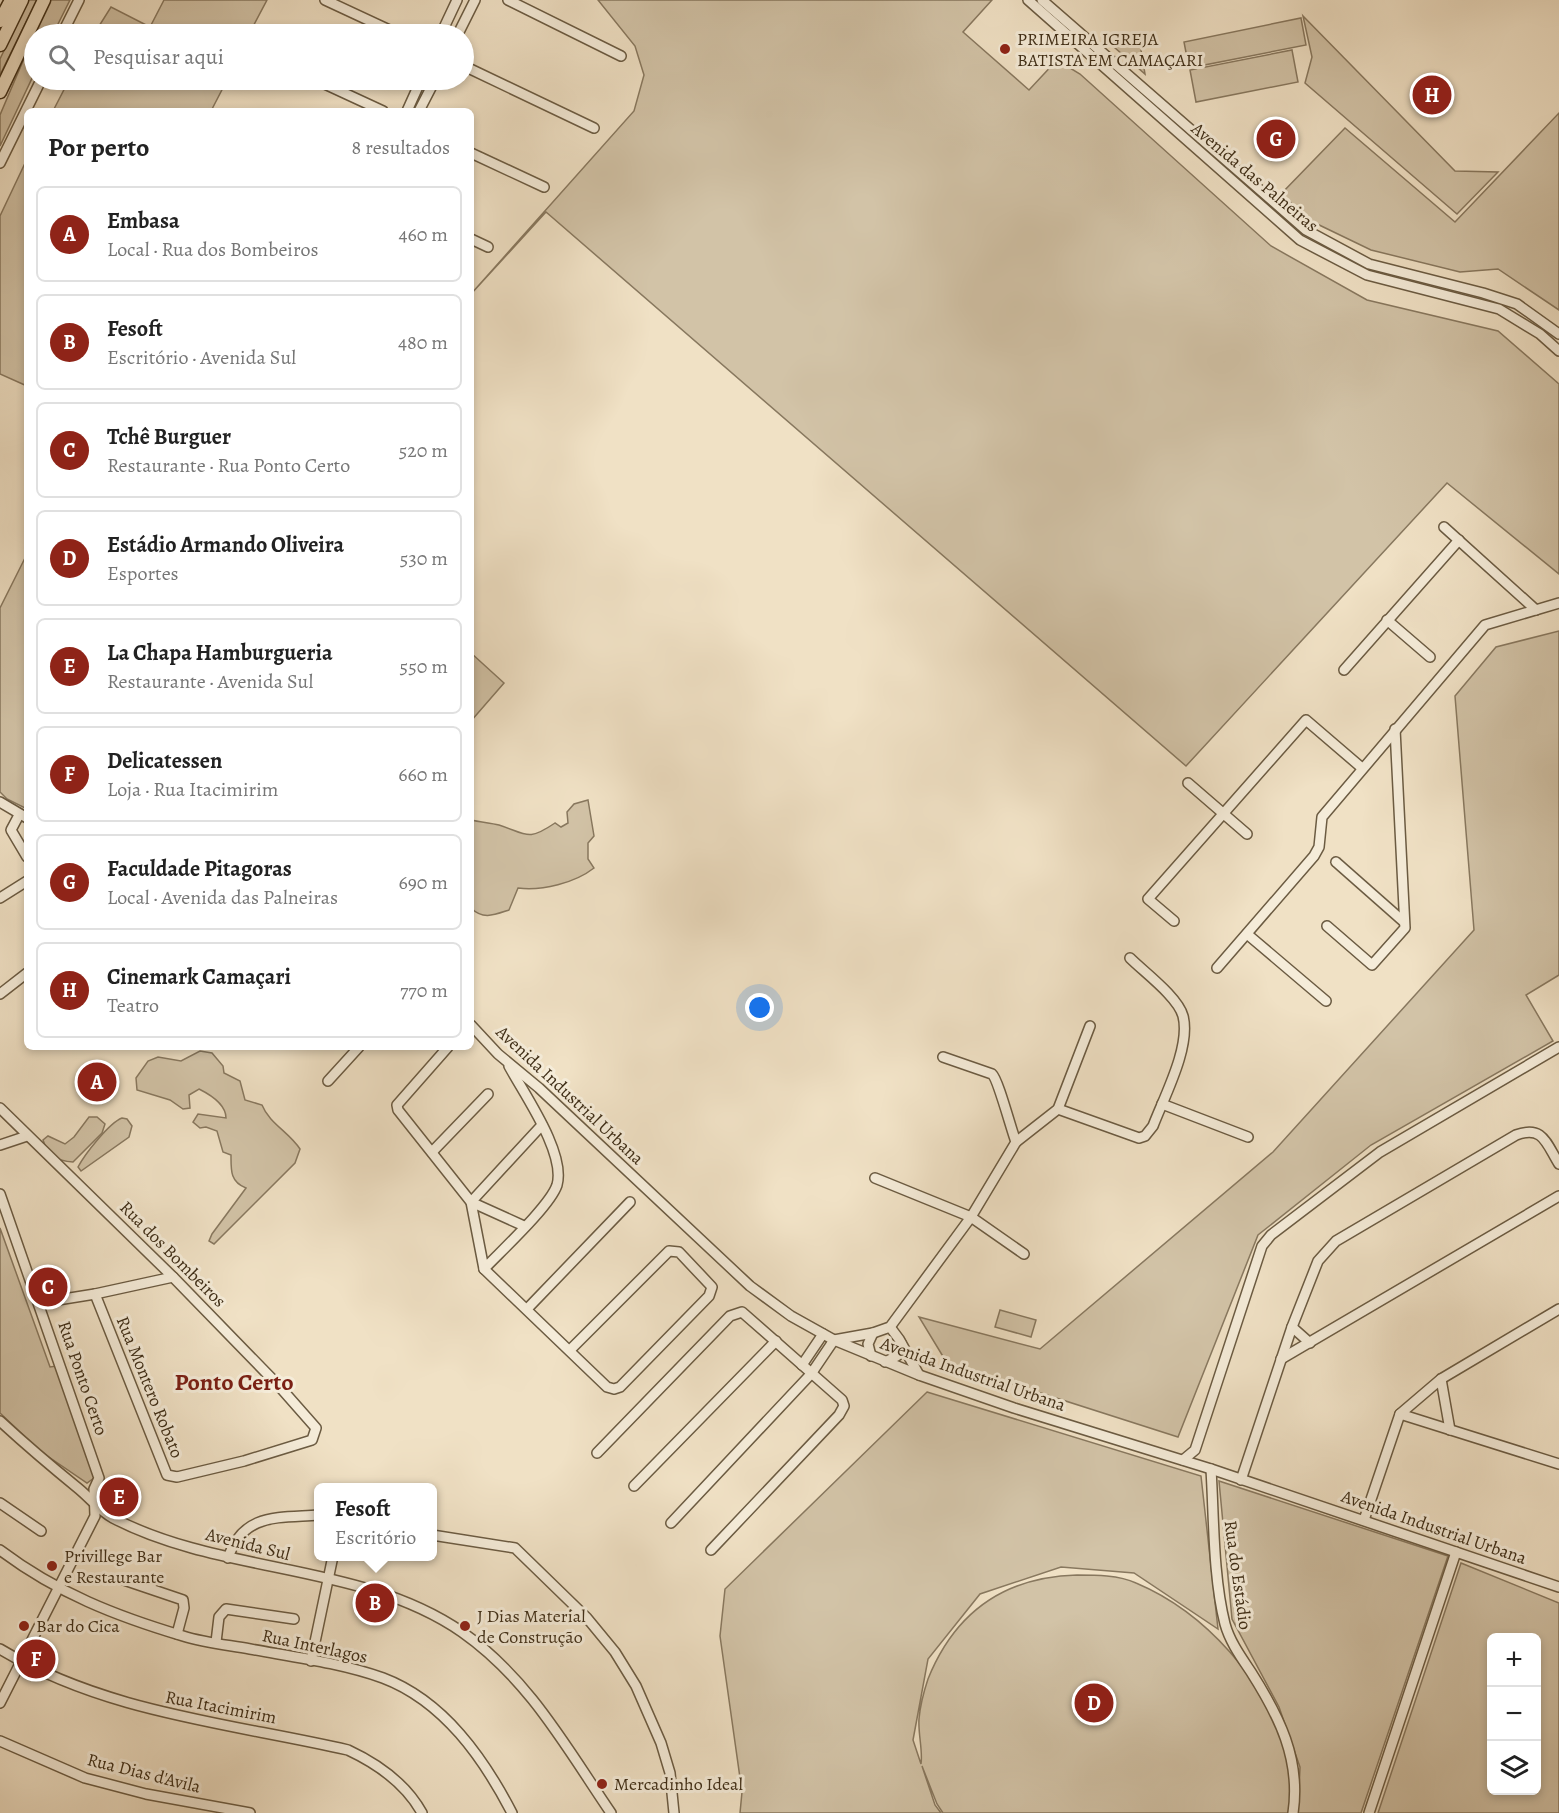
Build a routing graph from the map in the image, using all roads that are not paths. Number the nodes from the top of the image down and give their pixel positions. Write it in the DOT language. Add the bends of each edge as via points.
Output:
graph roads {
  1 [pos="11,0"];
  2 [pos="22,0"];
  3 [pos="44,0"];
  4 [pos="79,0"];
  5 [pos="325,0"];
  6 [pos="457,0"];
  7 [pos="475,0"];
  8 [pos="508,0"];
  9 [pos="1028,0"];
  10 [pos="1042,0"];
  11 [pos="0,21"];
  12 [pos="33,24"];
  13 [pos="67,24"];
  14 [pos="377,24"];
  15 [pos="446,24"];
  16 [pos="463,24"];
  17 [pos="24,42"];
  18 [pos="0,45"];
  19 [pos="621,56"];
  20 [pos="474,71"];
  21 [pos="35,90"];
  22 [pos="338,90"];
  23 [pos="416,90"];
  24 [pos="430,90"];
  25 [pos="0,92"];
  26 [pos="27,108"];
  27 [pos="377,108"];
  28 [pos="408,108"];
  29 [pos="421,108"];
  30 [pos="24,113"];
  31 [pos="594,128"];
  32 [pos="474,154"];
  33 [pos="0,163"];
  34 [pos="544,187"];
  35 [pos="474,240"];
  36 [pos="488,247"];
  37 [pos="1557,330"];
  38 [pos="1559,351"];
  39 [pos="1444,527"];
  40 [pos="1459,540"];
  41 [pos="1559,603"];
  42 [pos="1536,610"];
  43 [pos="1387,620"];
  44 [pos="1430,657"];
  45 [pos="1344,670"];
  46 [pos="1395,729"];
  47 [pos="1362,768"];
  48 [pos="1188,783"];
  49 [pos="0,802"];
  50 [pos="1224,814"];
  51 [pos="23,817"];
  52 [pos="1247,834"];
  53 [pos="24,852"];
  54 [pos="1336,862"];
  55 [pos="24,883"];
  56 [pos="0,898"];
  57 [pos="1174,921"];
  58 [pos="1404,922"];
  59 [pos="1328,926"];
  60 [pos="1247,934"];
  61 [pos="1130,958"];
  62 [pos="1217,968"];
  63 [pos="24,975"];
  64 [pos="0,994"];
  65 [pos="1326,1001"];
  66 [pos="1090,1026"];
  67 [pos="474,1028"];
  68 [pos="1559,1047"];
  69 [pos="355,1050"];
  70 [pos="445,1050"];
  71 [pos="943,1057"];
  72 [pos="507,1061"];
  73 [pos="328,1081"];
  74 [pos="533,1083"];
  75 [pos="488,1094"];
  76 [pos="525,1097"];
  77 [pos="1162,1104"];
  78 [pos="0,1108"];
  79 [pos="1058,1109"];
  80 [pos="542,1125"];
  81 [pos="27,1136"];
  82 [pos="1248,1137"];
  83 [pos="1016,1142"];
  84 [pos="0,1145"];
  85 [pos="432,1152"];
  86 [pos="1559,1164"];
  87 [pos="875,1178"];
  88 [pos="0,1194"];
  89 [pos="1559,1196"];
  90 [pos="471,1202"];
  91 [pos="630,1202"];
  92 [pos="971,1217"];
  93 [pos="524,1226"];
  94 [pos="1024,1254"];
  95 [pos="484,1269"];
  96 [pos="173,1277"];
  97 [pos="95,1294"];
  98 [pos="39,1303"];
  99 [pos="526,1309"];
  100 [pos="1559,1309"];
  101 [pos="890,1327"];
  102 [pos="1292,1327"];
  103 [pos="873,1333"];
  104 [pos="823,1334"];
  105 [pos="834,1340"];
  106 [pos="776,1341"];
  107 [pos="901,1343"];
  108 [pos="1310,1343"];
  109 [pos="570,1350"];
  110 [pos="871,1356"];
  111 [pos="1281,1359"];
  112 [pos="885,1362"];
  113 [pos="802,1365"];
  114 [pos="811,1374"];
  115 [pos="919,1375"];
  116 [pos="1441,1379"];
  117 [pos="1400,1414"];
  118 [pos="0,1421"];
  119 [pos="316,1428"];
  120 [pos="1450,1430"];
  121 [pos="1195,1450"];
  122 [pos="597,1453"];
  123 [pos="1183,1460"];
  124 [pos="1559,1464"];
  125 [pos="1206,1468"];
  126 [pos="1241,1480"];
  127 [pos="634,1486"];
  128 [pos="0,1503"];
  129 [pos="97,1507"];
  130 [pos="314,1516"];
  131 [pos="1364,1520"];
  132 [pos="671,1523"];
  133 [pos="41,1530"];
  134 [pos="437,1536"];
  135 [pos="0,1550"];
  136 [pos="711,1550"];
  137 [pos="1456,1551"];
  138 [pos="228,1558"];
  139 [pos="332,1561"];
  140 [pos="121,1579"];
  141 [pos="328,1580"];
  142 [pos="1559,1587"];
  143 [pos="58,1590"];
  144 [pos="294,1619"];
  145 [pos="177,1634"];
  146 [pos="216,1642"];
  147 [pos="0,1649"];
  148 [pos="311,1661"];
  149 [pos="22,1662"];
  150 [pos="0,1703"];
  151 [pos="0,1741"];
  152 [pos="250,1813"];
  153 [pos="422,1813"];
  154 [pos="512,1813"];
  155 [pos="611,1813"];
  156 [pos="674,1813"];
  157 [pos="1293,1813"];
  158 [pos="1369,1813"];
  1 -- 11 [label="main road"];
  2 -- 18 [label="main road"];
  3 -- 12 [label="main road"];
  4 -- 13 [label="street"];
  5 -- 14 [label="street"];
  6 -- 15 [label="street"];
  7 -- 16 [label="street"];
  8 -- 19 [label="street"];
  9 -- 38 [label="street, Avenida das Palneiras" via="1300,240 1367,276 1499,309 1540,334"];
  10 -- 37 [label="street, Avenida das Palneiras" via="1306,230 1369,264 1516,304"];
  17 -- 25 [label="main road"];
  20 -- 31 [label="street"];
  21 -- 26 [label="street"];
  22 -- 27 [label="street"];
  23 -- 28 [label="street"];
  24 -- 29 [label="street"];
  30 -- 33 [label="street"];
  32 -- 34 [label="street"];
  35 -- 36 [label="street"];
  39 -- 40 [label="street"];
  40 -- 42 [label="street"];
  40 -- 43 [label="street"];
  41 -- 42 [label="street"];
  42 -- 46 [label="street" via="1485,625"];
  43 -- 44 [label="street"];
  43 -- 45 [label="street"];
  46 -- 47 [label="street"];
  46 -- 58 [label="street"];
  47 -- 50 [label="street" via="1306,720"];
  47 -- 60 [label="street" via="1322,817 1319,847 1314,856"];
  48 -- 50 [label="street"];
  49 -- 51 [label="street"];
  50 -- 52 [label="street"];
  50 -- 57 [label="street" via="1148,899"];
  51 -- 53 [label="street" via="11,830"];
  54 -- 58 [label="street"];
  55 -- 56 [label="street"];
  58 -- 59 [label="street" via="1405,928 1372,964"];
  60 -- 62 [label="street"];
  60 -- 65 [label="street"];
  61 -- 77 [label="street" via="1160,986 1183,1016 1182,1048"];
  63 -- 64 [label="street"];
  66 -- 79 [label="street"];
  67 -- 72 [label="street, Avenida Industrial Urbana"];
  68 -- 121 [label="street" via="1380,1152 1271,1235 1262,1246"];
  69 -- 73 [label="street"];
  70 -- 85 [label="street" via="397,1105"];
  71 -- 83 [label="street" via="996,1078"];
  72 -- 74 [label="street, Avenida Industrial Urbana"];
  72 -- 76 [label="street"];
  74 -- 76 [label="street" via="526,1088"];
  74 -- 104 [label="street, Avenida Industrial Urbana" via="750,1286 790,1316"];
  75 -- 85 [label="street"];
  76 -- 80 [label="street"];
  77 -- 79 [label="street" via="1150,1131 1138,1138"];
  77 -- 82 [label="street"];
  78 -- 81 [label="street, Rua dos Bombeiros"];
  79 -- 83 [label="street"];
  80 -- 90 [label="street"];
  80 -- 93 [label="street" via="554,1153 558,1179 550,1198"];
  81 -- 84 [label="street"];
  81 -- 96 [label="street, Rua dos Bombeiros"];
  83 -- 92 [label="street"];
  85 -- 90 [label="street"];
  86 -- 102 [label="street" via="1539,1133 1525,1132 1336,1241 1318,1261"];
  87 -- 92 [label="street"];
  88 -- 98 [label="street, Rua Ponto Certo"];
  89 -- 108 [label="street"];
  90 -- 93 [label="street"];
  90 -- 95 [label="street"];
  91 -- 99 [label="street"];
  92 -- 94 [label="street"];
  92 -- 101 [label="street"];
  93 -- 95 [label="street"];
  95 -- 99 [label="street"];
  96 -- 97 [label="street"];
  96 -- 119 [label="street, Rua dos Bombeiros"];
  97 -- 98 [label="street"];
  97 -- 119 [label="street, Rua Montero Robato" via="167,1475 177,1477 306,1443 312,1440"];
  98 -- 129 [label="street, Rua Ponto Certo" via="99,1478 94,1489"];
  99 -- 109 [label="street"];
  100 -- 116 [label="street"];
  101 -- 103 [label="street"];
  101 -- 107 [label="street"];
  102 -- 108 [label="street"];
  102 -- 111 [label="street"];
  103 -- 105 [label="street"];
  103 -- 110 [label="street" via="868,1344"];
  104 -- 105 [label="street, Avenida Industrial Urbana"];
  104 -- 113 [label="street"];
  105 -- 110 [label="street, Avenida Industrial Urbana"];
  105 -- 114 [label="street"];
  106 -- 113 [label="street"];
  106 -- 122 [label="street" via="742,1312 734,1312"];
  106 -- 127 [label="street"];
  107 -- 112 [label="street" via="897,1356"];
  107 -- 115 [label="street"];
  108 -- 111 [label="street"];
  109 -- 109 [label="street" via="607,1387 620,1387 709,1296 712,1287 679,1252 669,1251"];
  110 -- 112 [label="street, Avenida Industrial Urbana"];
  111 -- 126 [label="street"];
  112 -- 115 [label="street, Avenida Industrial Urbana"];
  113 -- 114 [label="street"];
  114 -- 132 [label="street"];
  114 -- 136 [label="street" via="842,1400 843,1410"];
  115 -- 123 [label="street, Avenida Industrial Urbana"];
  116 -- 117 [label="street"];
  116 -- 120 [label="street"];
  117 -- 120 [label="street"];
  117 -- 131 [label="street"];
  118 -- 129 [label="street, Avenida Sul"];
  120 -- 124 [label="street"];
  121 -- 123 [label="street"];
  121 -- 125 [label="street"];
  123 -- 125 [label="street, Avenida Industrial Urbana"];
  125 -- 126 [label="street, Avenida Industrial Urbana"];
  125 -- 157 [label="street, Rua do Estádio" via="1225,1624 1232,1644 1276,1710 1288,1742 1294,1766"];
  126 -- 131 [label="street, Avenida Industrial Urbana"];
  128 -- 133 [label="street"];
  129 -- 138 [label="street, Avenida Sul" via="138,1530"];
  129 -- 143 [label="street, Rua Ponto Certo"];
  130 -- 138 [label="street" via="251,1524 234,1540"];
  131 -- 137 [label="street, Avenida Industrial Urbana"];
  134 -- 156 [label="street" via="515,1548 587,1618 636,1686 670,1773"];
  135 -- 143 [label="street, Rua Interlagos"];
  137 -- 142 [label="street, Avenida Industrial Urbana"];
  137 -- 158 [label="street"];
  138 -- 141 [label="street, Avenida Sul"];
  139 -- 141 [label="street"];
  140 -- 145 [label="street" via="183,1600"];
  141 -- 148 [label="street"];
  141 -- 155 [label="street, Avenida Sul" via="428,1611 495,1658 543,1710"];
  143 -- 145 [label="street, Rua Interlagos"];
  143 -- 149 [label="street, Rua Ponto Certo"];
  144 -- 146 [label="street" via="226,1609 219,1617"];
  145 -- 146 [label="street, Rua Interlagos"];
  146 -- 148 [label="street, Rua Interlagos"];
  147 -- 149 [label="street, Rua Itacimirim"];
  148 -- 154 [label="street, Rua Interlagos" via="385,1679 418,1698 476,1751"];
  149 -- 150 [label="street, Rua Ponto Certo"];
  149 -- 153 [label="street, Rua Itacimirim" via="95,1693 158,1712 348,1750 373,1761 405,1790"];
  151 -- 152 [label="street, Rua Dias d'Avila" via="85,1778"];
}
